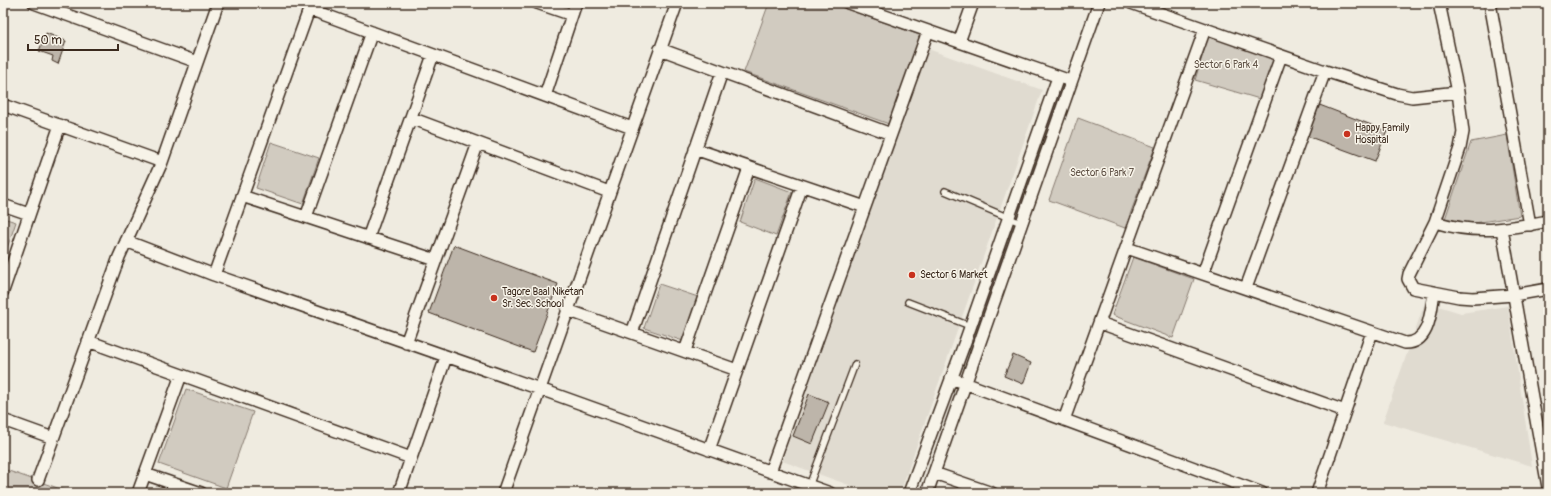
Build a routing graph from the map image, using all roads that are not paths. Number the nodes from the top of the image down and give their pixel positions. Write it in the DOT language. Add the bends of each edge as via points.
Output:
graph roads {
  1 [pos="34,3"];
  2 [pos="218,3"];
  3 [pos="537,3"];
  4 [pos="576,3"];
  5 [pos="677,3"];
  6 [pos="848,3"];
  7 [pos="973,3"];
  8 [pos="1099,3"];
  9 [pos="1131,3"];
  10 [pos="1439,3"];
  11 [pos="1490,3"];
  12 [pos="310,6"];
  13 [pos="572,15"];
  14 [pos="1205,29"];
  15 [pos="928,31"];
  16 [pos="372,32"];
  17 [pos="959,42"];
  18 [pos="660,49"];
  19 [pos="434,55"];
  20 [pos="1281,56"];
  21 [pos="197,62"];
  22 [pos="1325,71"];
  23 [pos="722,72"];
  24 [pos="1058,77"];
  25 [pos="1071,82"];
  26 [pos="1458,92"];
  27 [pos="545,96"];
  28 [pos="3,105"];
  29 [pos="411,118"];
  30 [pos="60,125"];
  31 [pos="632,128"];
  32 [pos="891,134"];
  33 [pos="478,143"];
  34 [pos="695,149"];
  35 [pos="162,162"];
  36 [pos="749,168"];
  37 [pos="802,186"];
  38 [pos="945,191"];
  39 [pos="609,192"];
  40 [pos="242,196"];
  41 [pos="3,205"];
  42 [pos="865,207"];
  43 [pos="29,214"];
  44 [pos="306,217"];
  45 [pos="1007,218"];
  46 [pos="1548,221"];
  47 [pos="1435,222"];
  48 [pos="1022,223"];
  49 [pos="1530,225"];
  50 [pos="1502,229"];
  51 [pos="368,238"];
  52 [pos="126,241"];
  53 [pos="1126,248"];
  54 [pos="436,260"];
  55 [pos="214,274"];
  56 [pos="1203,274"];
  57 [pos="1246,288"];
  58 [pos="1548,289"];
  59 [pos="3,291"];
  60 [pos="1434,292"];
  61 [pos="1514,295"];
  62 [pos="908,302"];
  63 [pos="567,310"];
  64 [pos="1100,323"];
  65 [pos="970,326"];
  66 [pos="1372,332"];
  67 [pos="632,333"];
  68 [pos="88,342"];
  69 [pos="406,343"];
  70 [pos="685,351"];
  71 [pos="446,357"];
  72 [pos="855,364"];
  73 [pos="737,370"];
  74 [pos="181,375"];
  75 [pos="951,378"];
  76 [pos="966,384"];
  77 [pos="540,389"];
  78 [pos="1345,411"];
  79 [pos="3,420"];
  80 [pos="1064,420"];
  81 [pos="53,438"];
  82 [pos="710,450"];
  83 [pos="411,458"];
  84 [pos="1546,466"];
  85 [pos="770,472"];
  86 [pos="934,472"];
  87 [pos="145,474"];
  88 [pos="38,480"];
  89 [pos="1548,487"];
  90 [pos="811,489"];
  91 [pos="138,493"];
  92 [pos="201,493"];
  93 [pos="399,493"];
  94 [pos="503,493"];
  95 [pos="830,493"];
  96 [pos="909,493"];
  97 [pos="927,493"];
  98 [pos="992,493"];
  99 [pos="1262,493"];
  100 [pos="1317,493"];
  1 -- 21 [label="street"];
  2 -- 21 [label="street"];
  3 -- 13 [label="street"];
  4 -- 13 [label="street"];
  5 -- 18 [label="street"];
  6 -- 15 [label="street"];
  7 -- 17 [label="street"];
  8 -- 25 [label="street"];
  9 -- 14 [label="street"];
  10 -- 26 [label="street"];
  11 -- 49 [label="street"];
  12 -- 16 [label="street"];
  12 -- 40 [label="street"];
  13 -- 27 [label="street"];
  14 -- 20 [label="street"];
  14 -- 53 [label="street"];
  15 -- 17 [label="street"];
  15 -- 32 [label="street"];
  16 -- 19 [label="street"];
  16 -- 44 [label="street"];
  17 -- 24 [label="street"];
  18 -- 23 [label="street"];
  18 -- 31 [label="street"];
  19 -- 27 [label="street"];
  19 -- 29 [label="street"];
  20 -- 22 [label="street"];
  20 -- 56 [label="street"];
  21 -- 35 [label="street"];
  22 -- 26 [label="street" via="1412,97"];
  22 -- 57 [label="street"];
  23 -- 32 [label="street"];
  23 -- 34 [label="street"];
  24 -- 25 [label="street"];
  24 -- 45 [label="street"];
  25 -- 48 [label="street"];
  26 -- 47 [label="street" via="1463,132"];
  27 -- 31 [label="street"];
  28 -- 30 [label="street"];
  29 -- 33 [label="street"];
  29 -- 51 [label="street"];
  30 -- 35 [label="street"];
  30 -- 43 [label="street"];
  31 -- 39 [label="street"];
  32 -- 42 [label="street"];
  33 -- 39 [label="street"];
  33 -- 54 [label="street"];
  34 -- 36 [label="street"];
  34 -- 67 [label="street"];
  35 -- 52 [label="street"];
  36 -- 37 [label="street"];
  36 -- 70 [label="street"];
  37 -- 42 [label="street"];
  37 -- 73 [label="street"];
  38 -- 45 [label="lane"];
  39 -- 63 [label="street"];
  40 -- 44 [label="street"];
  40 -- 55 [label="street"];
  41 -- 43 [label="street"];
  42 -- 85 [label="street"];
  43 -- 59 [label="street"];
  44 -- 51 [label="street"];
  45 -- 48 [label="lane"];
  45 -- 65 [label="street"];
  46 -- 49 [label="street"];
  47 -- 50 [label="street" via="1468,229"];
  47 -- 60 [label="street" via="1408,279 1414,288"];
  48 -- 76 [label="street"];
  49 -- 50 [label="street"];
  50 -- 61 [label="street"];
  51 -- 54 [label="street"];
  52 -- 55 [label="street"];
  52 -- 68 [label="street"];
  53 -- 56 [label="street"];
  53 -- 64 [label="street"];
  54 -- 69 [label="street"];
  55 -- 69 [label="street"];
  56 -- 57 [label="street"];
  57 -- 66 [label="street"];
  58 -- 61 [label="street"];
  60 -- 61 [label="street" via="1466,298"];
  60 -- 66 [label="street" via="1428,324 1419,340 1405,342"];
  61 -- 84 [label="street"];
  62 -- 65 [label="lane"];
  63 -- 67 [label="street"];
  63 -- 77 [label="street"];
  64 -- 78 [label="street"];
  64 -- 80 [label="street"];
  65 -- 75 [label="street"];
  66 -- 78 [label="street"];
  67 -- 70 [label="street"];
  68 -- 74 [label="street"];
  68 -- 81 [label="street"];
  69 -- 71 [label="street"];
  70 -- 73 [label="street"];
  71 -- 77 [label="street"];
  71 -- 83 [label="street"];
  72 -- 90 [label="lane"];
  73 -- 82 [label="street"];
  74 -- 83 [label="street"];
  74 -- 87 [label="street"];
  75 -- 76 [label="street"];
  75 -- 96 [label="street"];
  76 -- 80 [label="street"];
  76 -- 86 [label="street"];
  77 -- 82 [label="street"];
  77 -- 94 [label="street"];
  78 -- 100 [label="street"];
  79 -- 81 [label="street"];
  80 -- 99 [label="street"];
  81 -- 88 [label="street"];
  82 -- 85 [label="street"];
  83 -- 93 [label="street"];
  84 -- 89 [label="street"];
  85 -- 90 [label="street"];
  86 -- 97 [label="street"];
  86 -- 98 [label="street"];
  87 -- 91 [label="street"];
  87 -- 92 [label="street"];
  90 -- 95 [label="street"];
}
